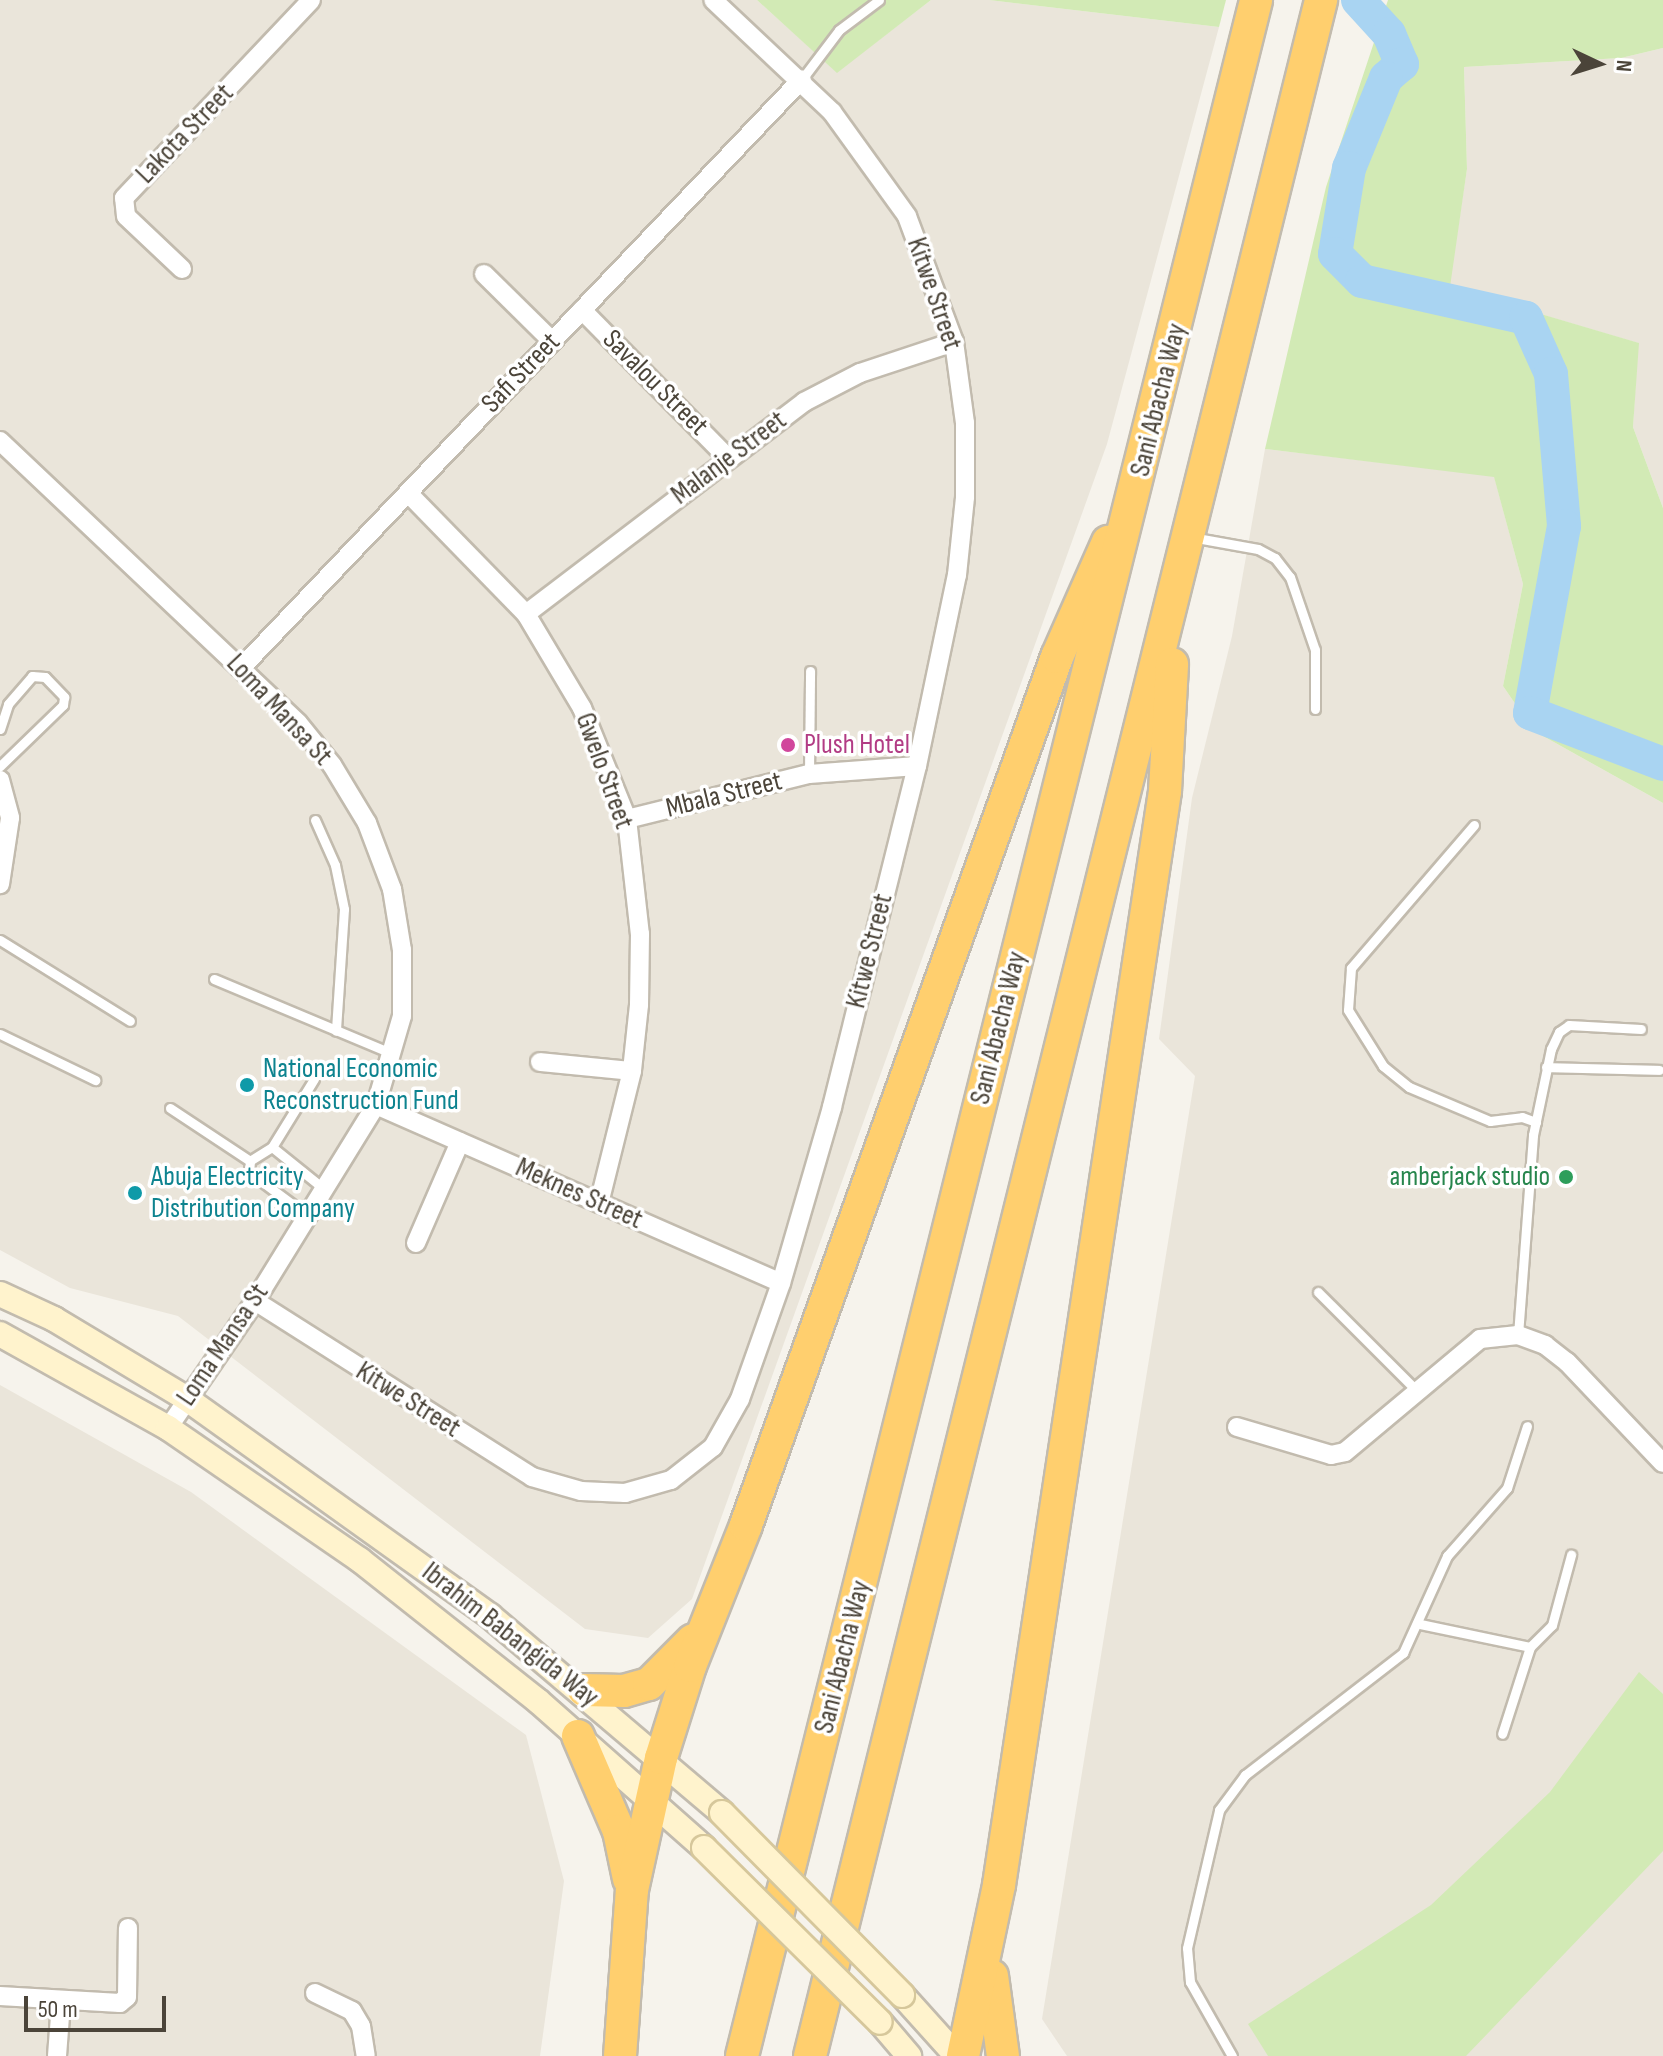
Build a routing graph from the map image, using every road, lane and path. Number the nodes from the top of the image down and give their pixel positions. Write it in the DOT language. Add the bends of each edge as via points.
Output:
graph roads {
  1 [pos="311,0"];
  2 [pos="713,0"];
  3 [pos="879,0"];
  4 [pos="1256,0"];
  5 [pos="1321,0"];
  6 [pos="802,79"];
  7 [pos="182,269"];
  8 [pos="484,274"];
  9 [pos="582,310"];
  10 [pos="552,341"];
  11 [pos="954,342"];
  12 [pos="0,441"];
  13 [pos="1146,455"];
  14 [pos="727,457"];
  15 [pos="408,493"];
  16 [pos="1188,537"];
  17 [pos="1176,587"];
  18 [pos="526,614"];
  19 [pos="241,668"];
  20 [pos="810,671"];
  21 [pos="1315,709"];
  22 [pos="0,729"];
  23 [pos="0,766"];
  24 [pos="917,766"];
  25 [pos="809,774"];
  26 [pos="0,780"];
  27 [pos="627,819"];
  28 [pos="315,820"];
  29 [pos="1474,825"];
  30 [pos="0,884"];
  31 [pos="0,940"];
  32 [pos="214,979"];
  33 [pos="130,1021"];
  34 [pos="1641,1029"];
  35 [pos="336,1031"];
  36 [pos="0,1034"];
  37 [pos="391,1053"];
  38 [pos="540,1062"];
  39 [pos="1546,1067"];
  40 [pos="1659,1070"];
  41 [pos="632,1071"];
  42 [pos="314,1079"];
  43 [pos="95,1080"];
  44 [pos="376,1105"];
  45 [pos="170,1108"];
  46 [pos="1536,1122"];
  47 [pos="460,1142"];
  48 [pos="272,1147"];
  49 [pos="250,1161"];
  50 [pos="324,1189"];
  51 [pos="599,1203"];
  52 [pos="308,1216"];
  53 [pos="416,1243"];
  54 [pos="781,1283"];
  55 [pos="1318,1292"];
  56 [pos="0,1294"];
  57 [pos="255,1301"];
  58 [pos="0,1334"];
  59 [pos="1518,1335"];
  60 [pos="1415,1389"];
  61 [pos="187,1399"];
  62 [pos="1527,1426"];
  63 [pos="1237,1427"];
  64 [pos="168,1428"];
  65 [pos="1661,1457"];
  66 [pos="1571,1555"];
  67 [pos="1420,1624"];
  68 [pos="705,1626"];
  69 [pos="1530,1647"];
  70 [pos="584,1690"];
  71 [pos="1502,1734"];
  72 [pos="578,1736"];
  73 [pos="661,1758"];
  74 [pos="651,1799"];
  75 [pos="632,1890"];
  76 [pos="991,1926"];
  77 [pos="128,1928"];
  78 [pos="315,1993"];
  79 [pos="0,1996"];
  80 [pos="61,2003"];
  81 [pos="57,2056"];
  82 [pos="366,2056"];
  83 [pos="620,2056"];
  84 [pos="742,2056"];
  85 [pos="810,2056"];
  86 [pos="909,2056"];
  87 [pos="957,2056"];
  88 [pos="963,2056"];
  89 [pos="1003,2056"];
  90 [pos="1232,2056"];
  1 -- 7 [label="street, Lakota Street" via="124,198 126,216"];
  2 -- 6 [label="street, Kitwe Street"];
  3 -- 6 [label="lane" via="839,30"];
  4 -- 13 [label="highway, Sani Abacha Way"];
  5 -- 16 [label="highway"];
  6 -- 9 [label="street, Safi Street"];
  6 -- 11 [label="street, Kitwe Street" via="867,157 907,216"];
  8 -- 10 [label="street"];
  9 -- 10 [label="street, Safi Street"];
  9 -- 14 [label="street, Savalou Street"];
  10 -- 15 [label="street, Safi Street"];
  11 -- 14 [label="street, Malanje Street" via="860,373 804,402"];
  11 -- 24 [label="street, Kitwe Street" via="965,423 965,497 957,575"];
  12 -- 19 [label="street, Loma Mansa St"];
  13 -- 68 [label="highway" via="1057,657"];
  13 -- 84 [label="highway, Sani Abacha Way"];
  14 -- 18 [label="street, Malanje Street"];
  15 -- 18 [label="street, Gwelo Street"];
  15 -- 19 [label="street, Safi Street"];
  16 -- 17 [label="highway"];
  16 -- 21 [label="lane" via="1258,549 1275,558 1290,577 1315,650"];
  17 -- 76 [label="highway" via="1165,791"];
  17 -- 85 [label="highway"];
  18 -- 27 [label="street, Gwelo Street" via="582,708"];
  19 -- 37 [label="street, Loma Mansa St" via="332,765 367,823 392,889 402,950 402,1016"];
  20 -- 25 [label="lane"];
  22 -- 23 [label="lane" via="8,704 32,676 45,677 64,697 63,705"];
  24 -- 25 [label="street, Mbala Street"];
  24 -- 54 [label="street, Kitwe Street" via="832,1107"];
  25 -- 27 [label="street, Mbala Street"];
  26 -- 30 [label="street" via="10,818"];
  27 -- 41 [label="street, Gwelo Street" via="640,934"];
  28 -- 35 [label="lane" via="335,865 344,909"];
  29 -- 46 [label="lane" via="1351,968 1348,1010 1383,1066 1409,1087 1490,1121 1522,1117"];
  31 -- 33 [label="lane"];
  32 -- 35 [label="lane"];
  34 -- 39 [label="lane" via="1569,1025 1559,1032"];
  35 -- 37 [label="lane"];
  36 -- 43 [label="lane"];
  37 -- 44 [label="street, Loma Mansa St"];
  38 -- 41 [label="street"];
  39 -- 40 [label="lane"];
  39 -- 46 [label="lane"];
  41 -- 51 [label="street, Gwelo Street"];
  42 -- 48 [label="lane"];
  44 -- 47 [label="street, Meknes Street"];
  44 -- 50 [label="street, Loma Mansa St"];
  45 -- 49 [label="lane"];
  46 -- 59 [label="lane"];
  47 -- 51 [label="street, Meknes Street"];
  47 -- 53 [label="street"];
  48 -- 49 [label="lane"];
  48 -- 50 [label="lane"];
  49 -- 52 [label="lane" via="249,1172"];
  50 -- 52 [label="street, Loma Mansa St"];
  51 -- 54 [label="street, Meknes Street"];
  52 -- 57 [label="street, Loma Mansa St"];
  54 -- 57 [label="street, Kitwe Street" via="740,1399 713,1447 671,1480 625,1493 581,1491 532,1477"];
  55 -- 60 [label="lane"];
  56 -- 61 [label="main road, Ibrahim Babangida Way" via="54,1319"];
  57 -- 61 [label="street, Loma Mansa St"];
  58 -- 64 [label="main road, Ibrahim Babangida Way"];
  59 -- 60 [label="street" via="1480,1339"];
  59 -- 65 [label="street" via="1545,1345 1567,1362"];
  60 -- 63 [label="street" via="1358,1445 1331,1455"];
  61 -- 64 [label="street, Loma Mansa St"];
  61 -- 70 [label="main road, Ibrahim Babangida Way" via="490,1616"];
  62 -- 67 [label="lane" via="1507,1488 1447,1556"];
  64 -- 72 [label="main road, Ibrahim Babangida Way" via="360,1560"];
  66 -- 69 [label="lane" via="1552,1625"];
  67 -- 69 [label="lane"];
  67 -- 90 [label="lane" via="1403,1653 1245,1775 1219,1810 1187,1948 1190,1982"];
  68 -- 70 [label="highway" via="649,1684 624,1691"];
  68 -- 73 [label="highway"];
  69 -- 71 [label="lane"];
  70 -- 73 [label="main road, Ibrahim Babangida Way"];
  72 -- 74 [label="main road, Ibrahim Babangida Way"];
  72 -- 75 [label="highway" via="619,1831"];
  73 -- 74 [label="highway"];
  73 -- 87 [label="main road, Ibrahim Babangida Way, bridge" via="722,1813"];
  74 -- 75 [label="highway"];
  74 -- 86 [label="main road, Ibrahim Babangida Way, bridge"];
  75 -- 83 [label="highway"];
  76 -- 88 [label="highway"];
  76 -- 89 [label="highway" via="994,2020"];
  77 -- 80 [label="street" via="127,1997 111,2006"];
  78 -- 82 [label="street" via="352,2011 361,2026"];
  79 -- 80 [label="street"];
  80 -- 81 [label="street"];
}
